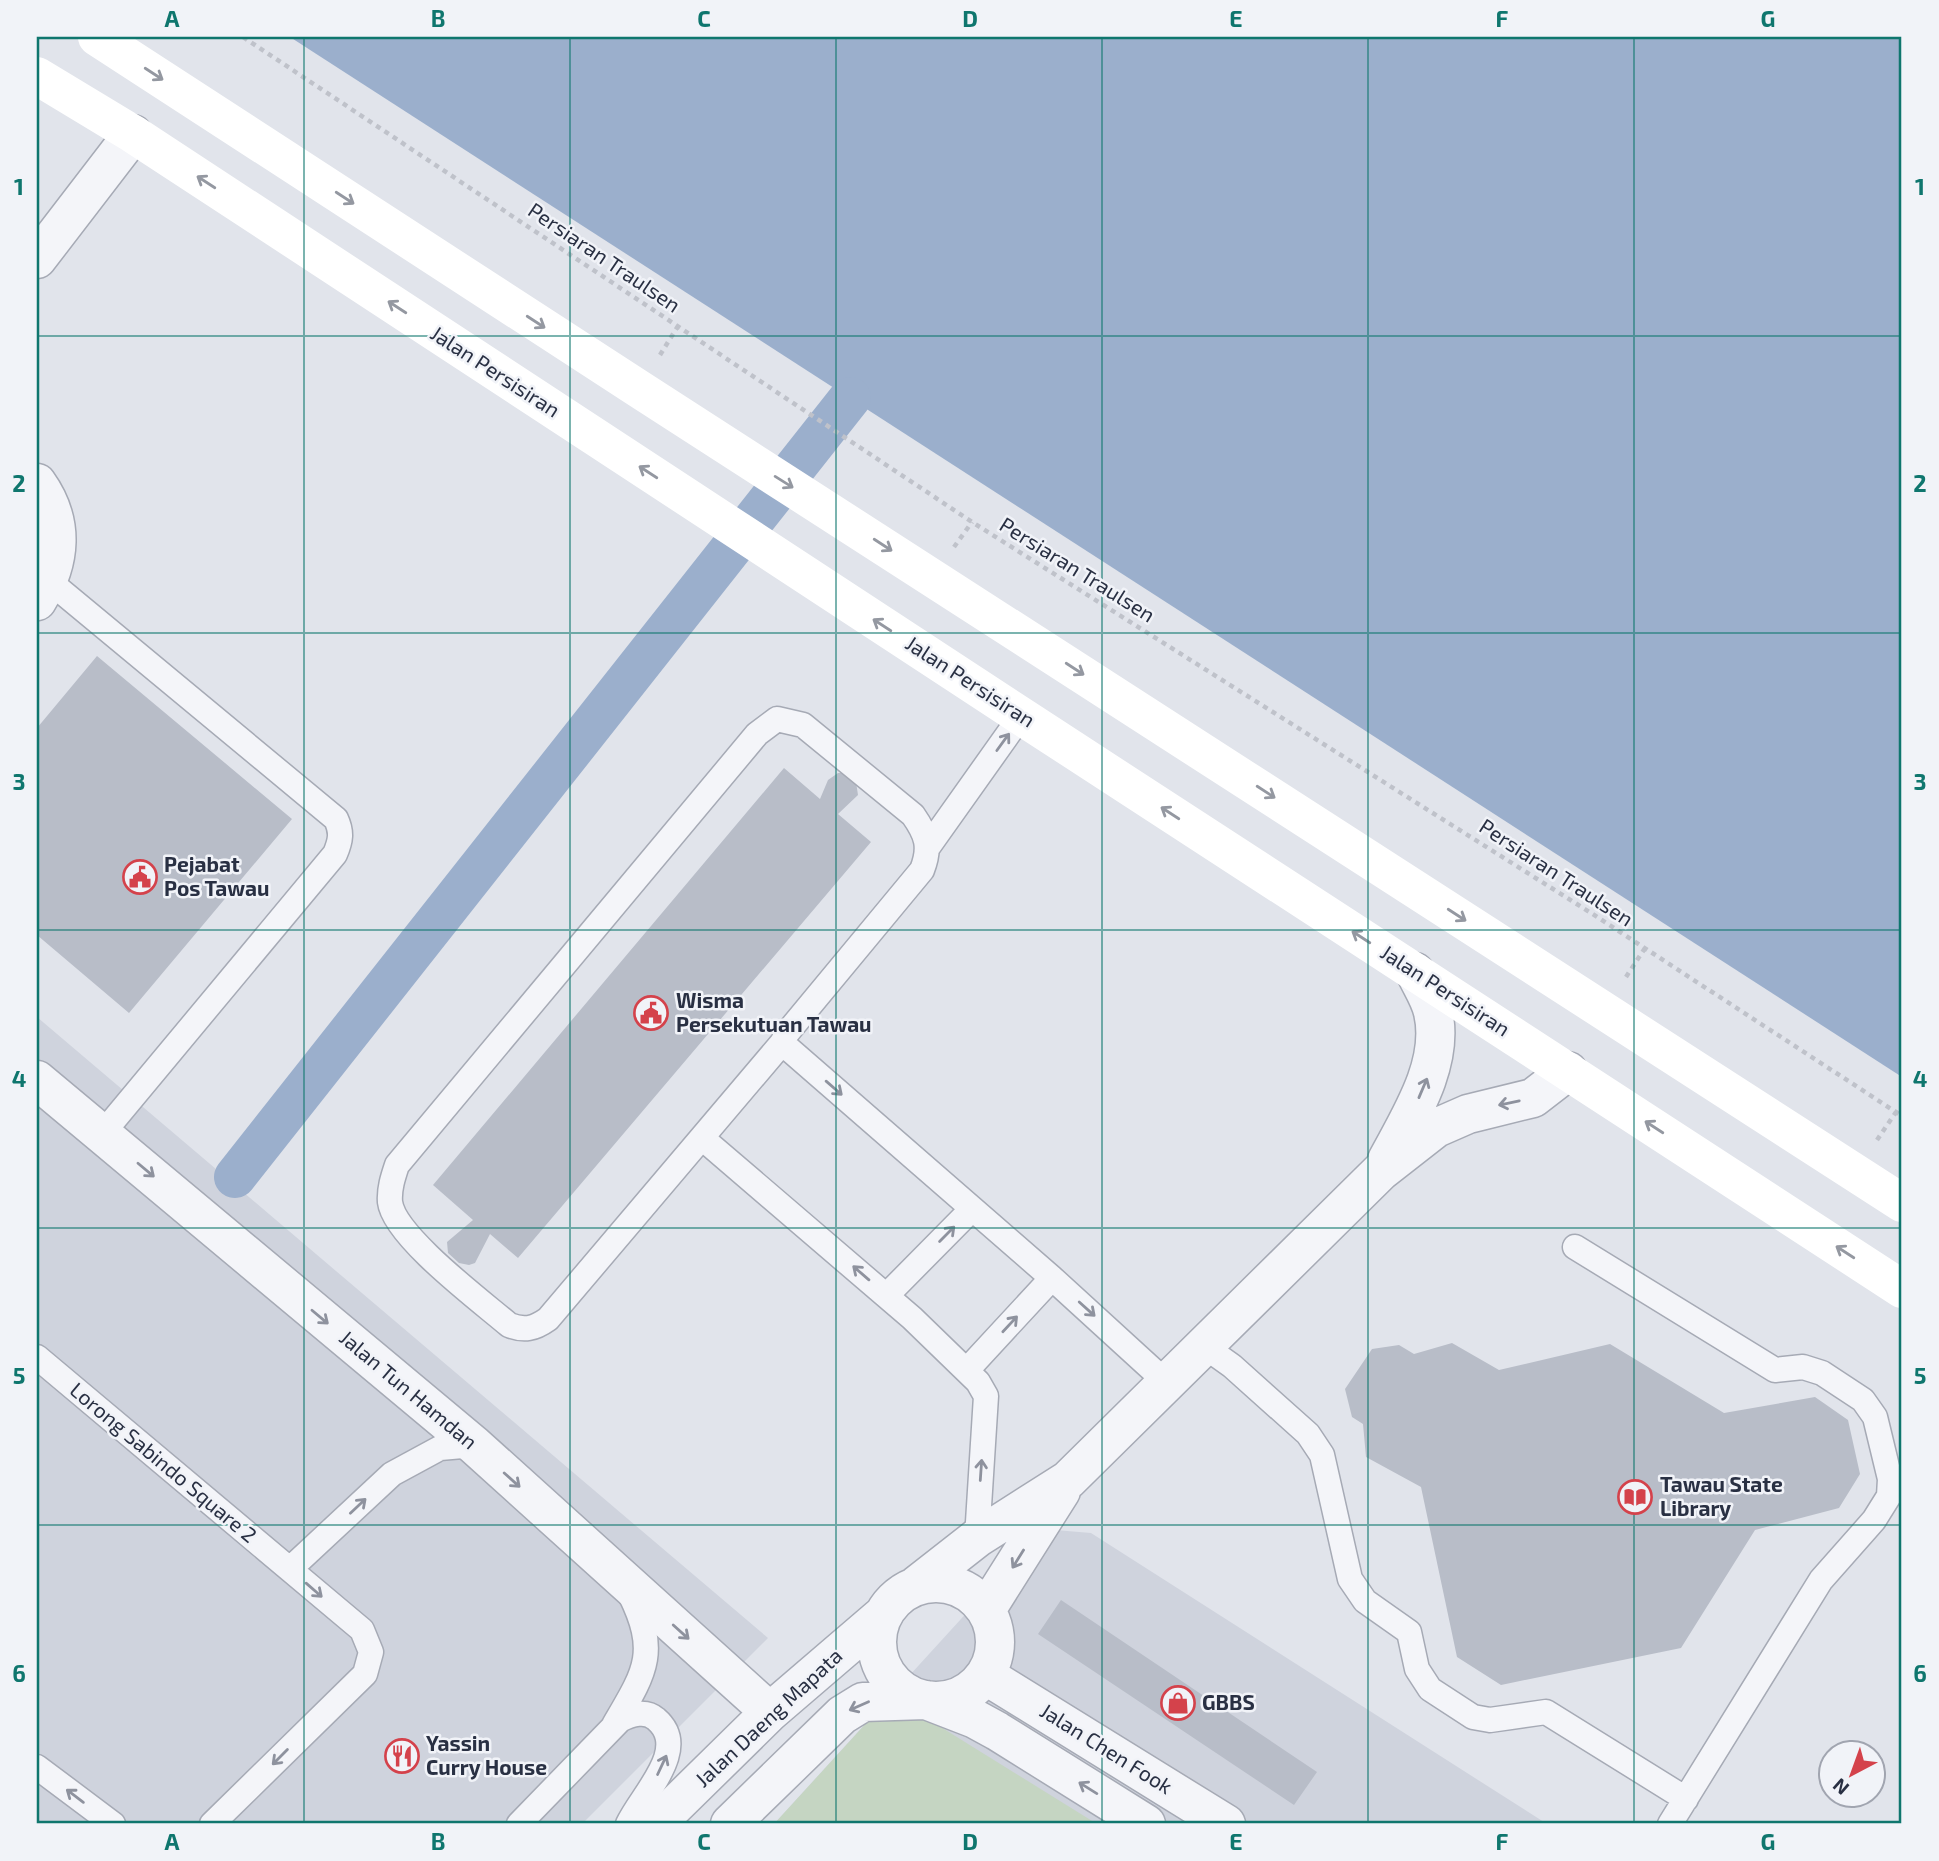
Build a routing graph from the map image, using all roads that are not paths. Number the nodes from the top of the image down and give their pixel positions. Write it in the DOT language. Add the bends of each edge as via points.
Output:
graph roads {
  1 [pos="97,37"];
  2 [pos="37,76"];
  3 [pos="133,134"];
  4 [pos="37,259"];
  5 [pos="37,483"];
  6 [pos="43,591"];
  7 [pos="1021,716"];
  8 [pos="928,847"];
  9 [pos="1415,972"];
  10 [pos="782,1043"];
  11 [pos="1568,1071"];
  12 [pos="37,1080"];
  13 [pos="102,1134"];
  14 [pos="702,1138"];
  15 [pos="1381,1171"];
  16 [pos="1902,1203"];
  17 [pos="972,1209"];
  18 [pos="1575,1247"];
  19 [pos="1052,1278"];
  20 [pos="1902,1289"];
  21 [pos="887,1295"];
  22 [pos="1204,1346"];
  23 [pos="37,1357"];
  24 [pos="967,1370"];
  25 [pos="1167,1383"];
  26 [pos="474,1445"];
  27 [pos="1068,1480"];
  28 [pos="977,1538"];
  29 [pos="290,1569"];
  30 [pos="624,1581"];
  31 [pos="917,1585"];
  32 [pos="986,1610"];
  33 [pos="883,1615"];
  34 [pos="985,1675"];
  35 [pos="926,1700"];
  36 [pos="770,1712"];
  37 [pos="612,1728"];
  38 [pos="37,1767"];
  39 [pos="1686,1799"];
  40 [pos="113,1824"];
  41 [pos="212,1824"];
  42 [pos="519,1824"];
  43 [pos="628,1824"];
  44 [pos="656,1824"];
  45 [pos="730,1824"];
  46 [pos="1146,1824"];
  47 [pos="1226,1824"];
  48 [pos="1670,1824"];
  1 -- 16 [label="street, one-way"];
  2 -- 3 [label="street, Jalan Persisiran"];
  3 -- 4 [label="street"];
  7 -- 3 [label="street, Jalan Persisiran, one-way"];
  5 -- 6 [label="street" via="55,517 57,548"];
  6 -- 13 [label="lane" via="335,819 341,830 335,854"];
  8 -- 7 [label="lane, one-way"];
  9 -- 7 [label="street, Jalan Persisiran, one-way"];
  8 -- 10 [label="lane" via="919,875"];
  8 -- 14 [label="lane" via="913,815 803,725 777,719 767,725 397,1165 390,1204 412,1240 509,1325 528,1329 548,1319"];
  9 -- 11 [label="street, Jalan Persisiran"];
  15 -- 9 [label="street, one-way" via="1430,1073 1433,1012"];
  10 -- 14 [label="lane"];
  10 -- 17 [label="lane, one-way"];
  11 -- 15 [label="street, one-way" via="1533,1098 1468,1114 1436,1128"];
  20 -- 11 [label="street, Jalan Persisiran, one-way"];
  12 -- 13 [label="street, Jalan Tun Hamdan"];
  13 -- 26 [label="street, Jalan Tun Hamdan, one-way"];
  21 -- 14 [label="lane, one-way"];
  15 -- 22 [label="street"];
  17 -- 19 [label="lane"];
  21 -- 17 [label="lane, one-way"];
  18 -- 39 [label="lane" via="1775,1370 1804,1367 1822,1373 1863,1400 1875,1417 1890,1479 1889,1496 1874,1520 1821,1580"];
  24 -- 19 [label="lane, one-way"];
  19 -- 25 [label="lane, one-way"];
  21 -- 24 [label="lane"];
  22 -- 25 [label="street"];
  22 -- 39 [label="lane" via="1308,1434 1322,1455 1350,1579 1365,1601 1409,1632 1417,1669 1430,1689 1473,1717 1490,1720 1546,1713"];
  23 -- 29 [label="lane, Lorong Sabindo Square 2"];
  28 -- 24 [label="lane, one-way" via="986,1396"];
  25 -- 27 [label="street"];
  29 -- 26 [label="lane, one-way" via="392,1474 440,1448"];
  26 -- 30 [label="street, Jalan Tun Hamdan, one-way"];
  27 -- 28 [label="street"];
  27 -- 32 [label="street, one-way"];
  28 -- 31 [label="street"];
  29 -- 41 [label="lane, Lorong Sabindo Square 2, one-way" via="362,1630 371,1652 365,1674"];
  30 -- 36 [label="street, Jalan Tun Hamdan, one-way"];
  30 -- 37 [label="lane" via="643,1620 646,1662"];
  31 -- 32 [label="street" via="947,1583 961,1588"];
  31 -- 33 [label="street" via="893,1601"];
  32 -- 34 [label="street" via="996,1644"];
  33 -- 35 [label="street" via="878,1651 884,1668 894,1683"];
  33 -- 36 [label="street, Jalan Daeng Mapata"];
  34 -- 35 [label="street" via="960,1696"];
  34 -- 47 [label="street, Jalan Chen Fook"];
  35 -- 45 [label="street, one-way" via="863,1702 842,1715"];
  46 -- 35 [label="street, Jalan Chen Fook, one-way" via="997,1731"];
  36 -- 44 [label="street, Jalan Daeng Mapata"];
  37 -- 42 [label="lane"];
  43 -- 37 [label="lane, one-way" via="666,1761 668,1734 662,1723 642,1713 630,1715"];
  40 -- 38 [label="lane, one-way"];
  39 -- 48 [label="lane"];
}
